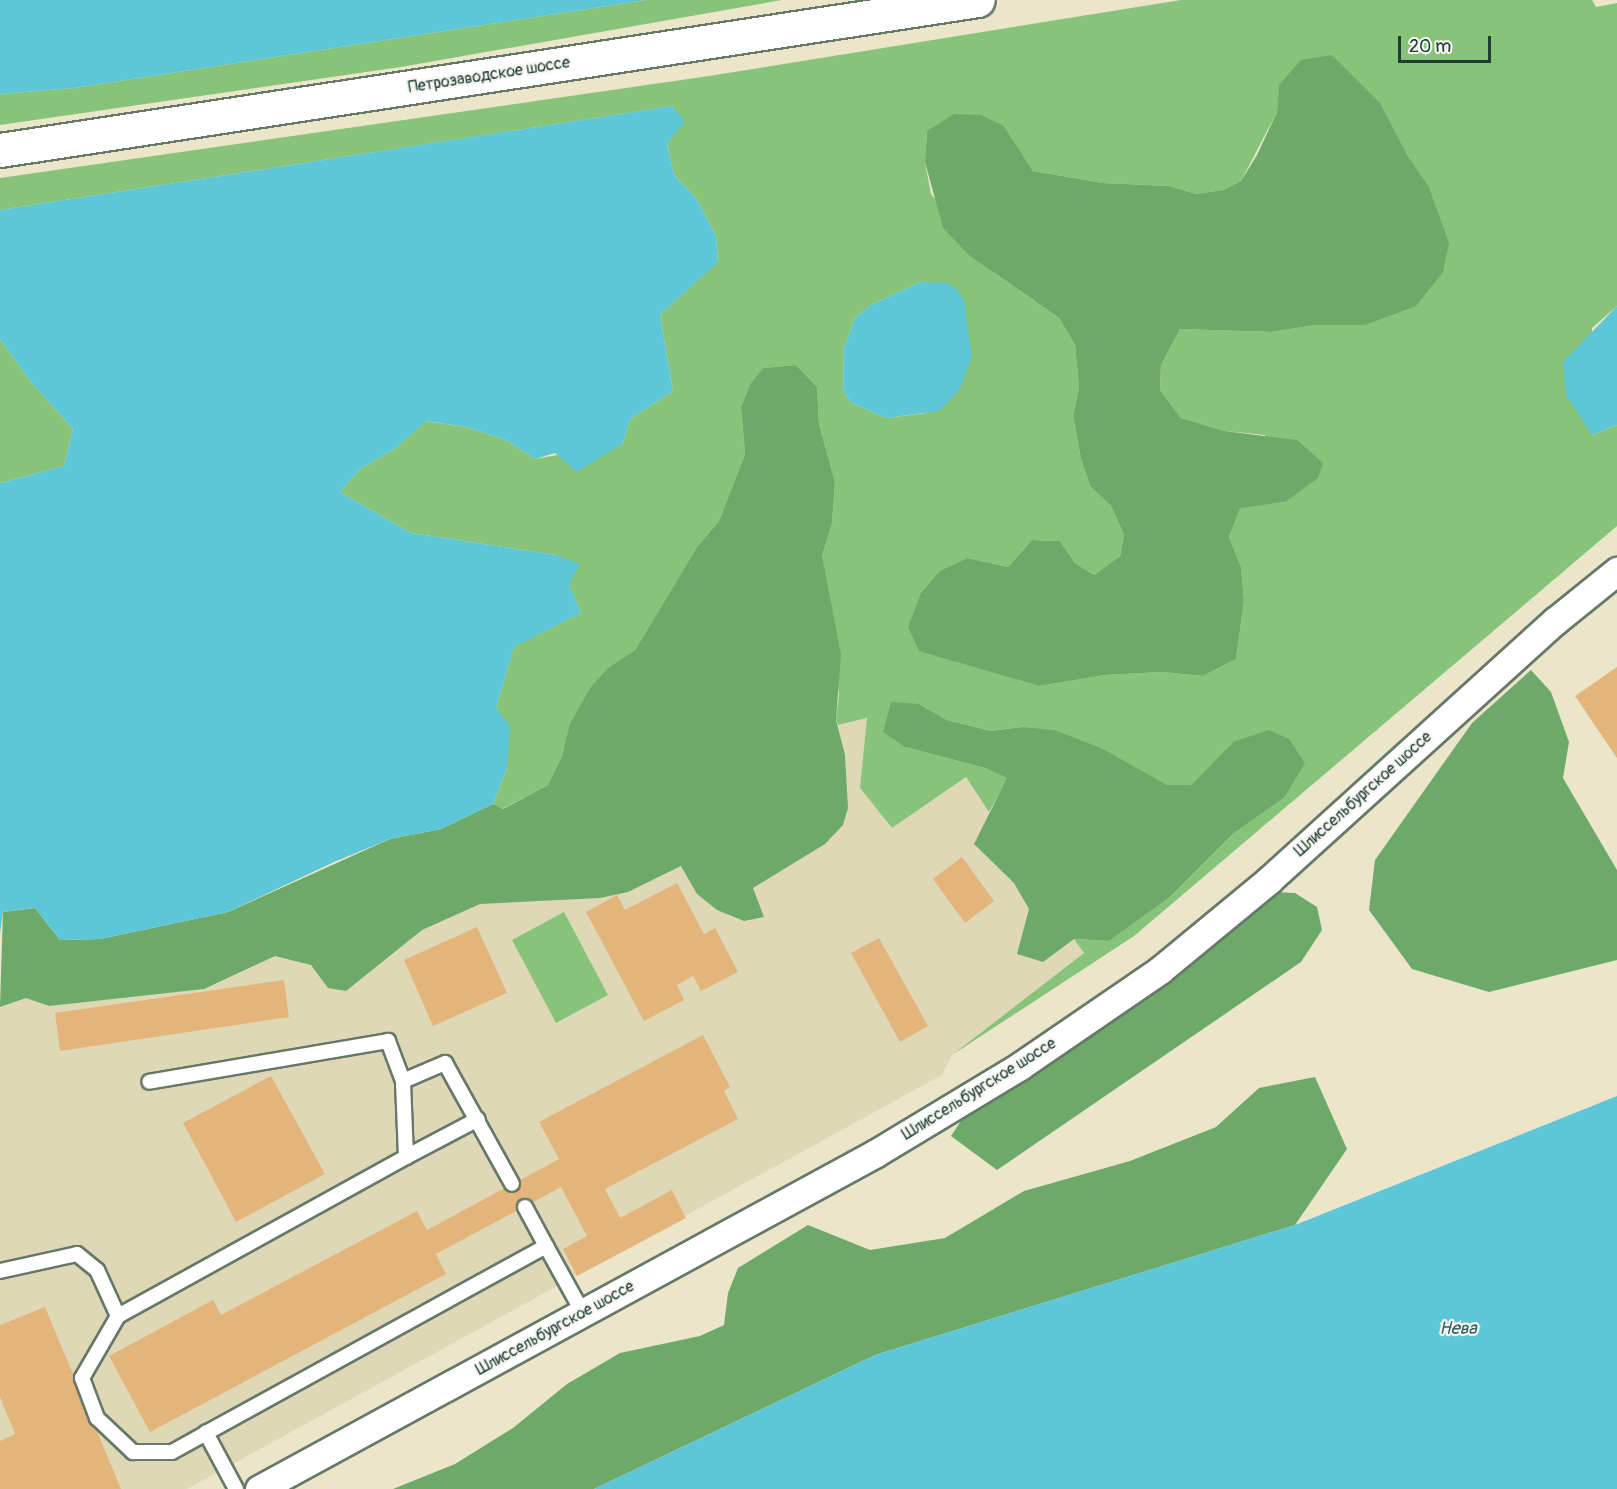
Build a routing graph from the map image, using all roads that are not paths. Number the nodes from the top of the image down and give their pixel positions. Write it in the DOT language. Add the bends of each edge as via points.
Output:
graph roads {
  1 [pos="978,0"];
  2 [pos="0,150"];
  3 [pos="1617,571"];
  4 [pos="403,1081"];
  5 [pos="149,1082"];
  6 [pos="478,1119"];
  7 [pos="406,1157"];
  8 [pos="513,1184"];
  9 [pos="525,1206"];
  10 [pos="546,1246"];
  11 [pos="0,1271"];
  12 [pos="583,1312"];
  13 [pos="118,1316"];
  14 [pos="206,1433"];
  15 [pos="236,1489"];
  16 [pos="259,1489"];
  1 -- 2 [label="main road, Петрозаводское шоссе"];
  3 -- 12 [label="street, Шлиссельбургское шоссе" via="1555,621 1269,880 1161,970 1020,1066 876,1153"];
  4 -- 5 [label="lane" via="388,1041"];
  4 -- 6 [label="lane" via="445,1063"];
  4 -- 7 [label="lane"];
  6 -- 7 [label="lane"];
  6 -- 8 [label="lane"];
  7 -- 13 [label="lane"];
  9 -- 10 [label="lane"];
  10 -- 12 [label="lane"];
  10 -- 14 [label="lane"];
  11 -- 13 [label="lane" via="77,1254 97,1270"];
  12 -- 16 [label="street, Шлиссельбургское шоссе"];
  13 -- 14 [label="lane" via="82,1378 97,1418 132,1452 172,1452"];
  14 -- 15 [label="lane"];
}
